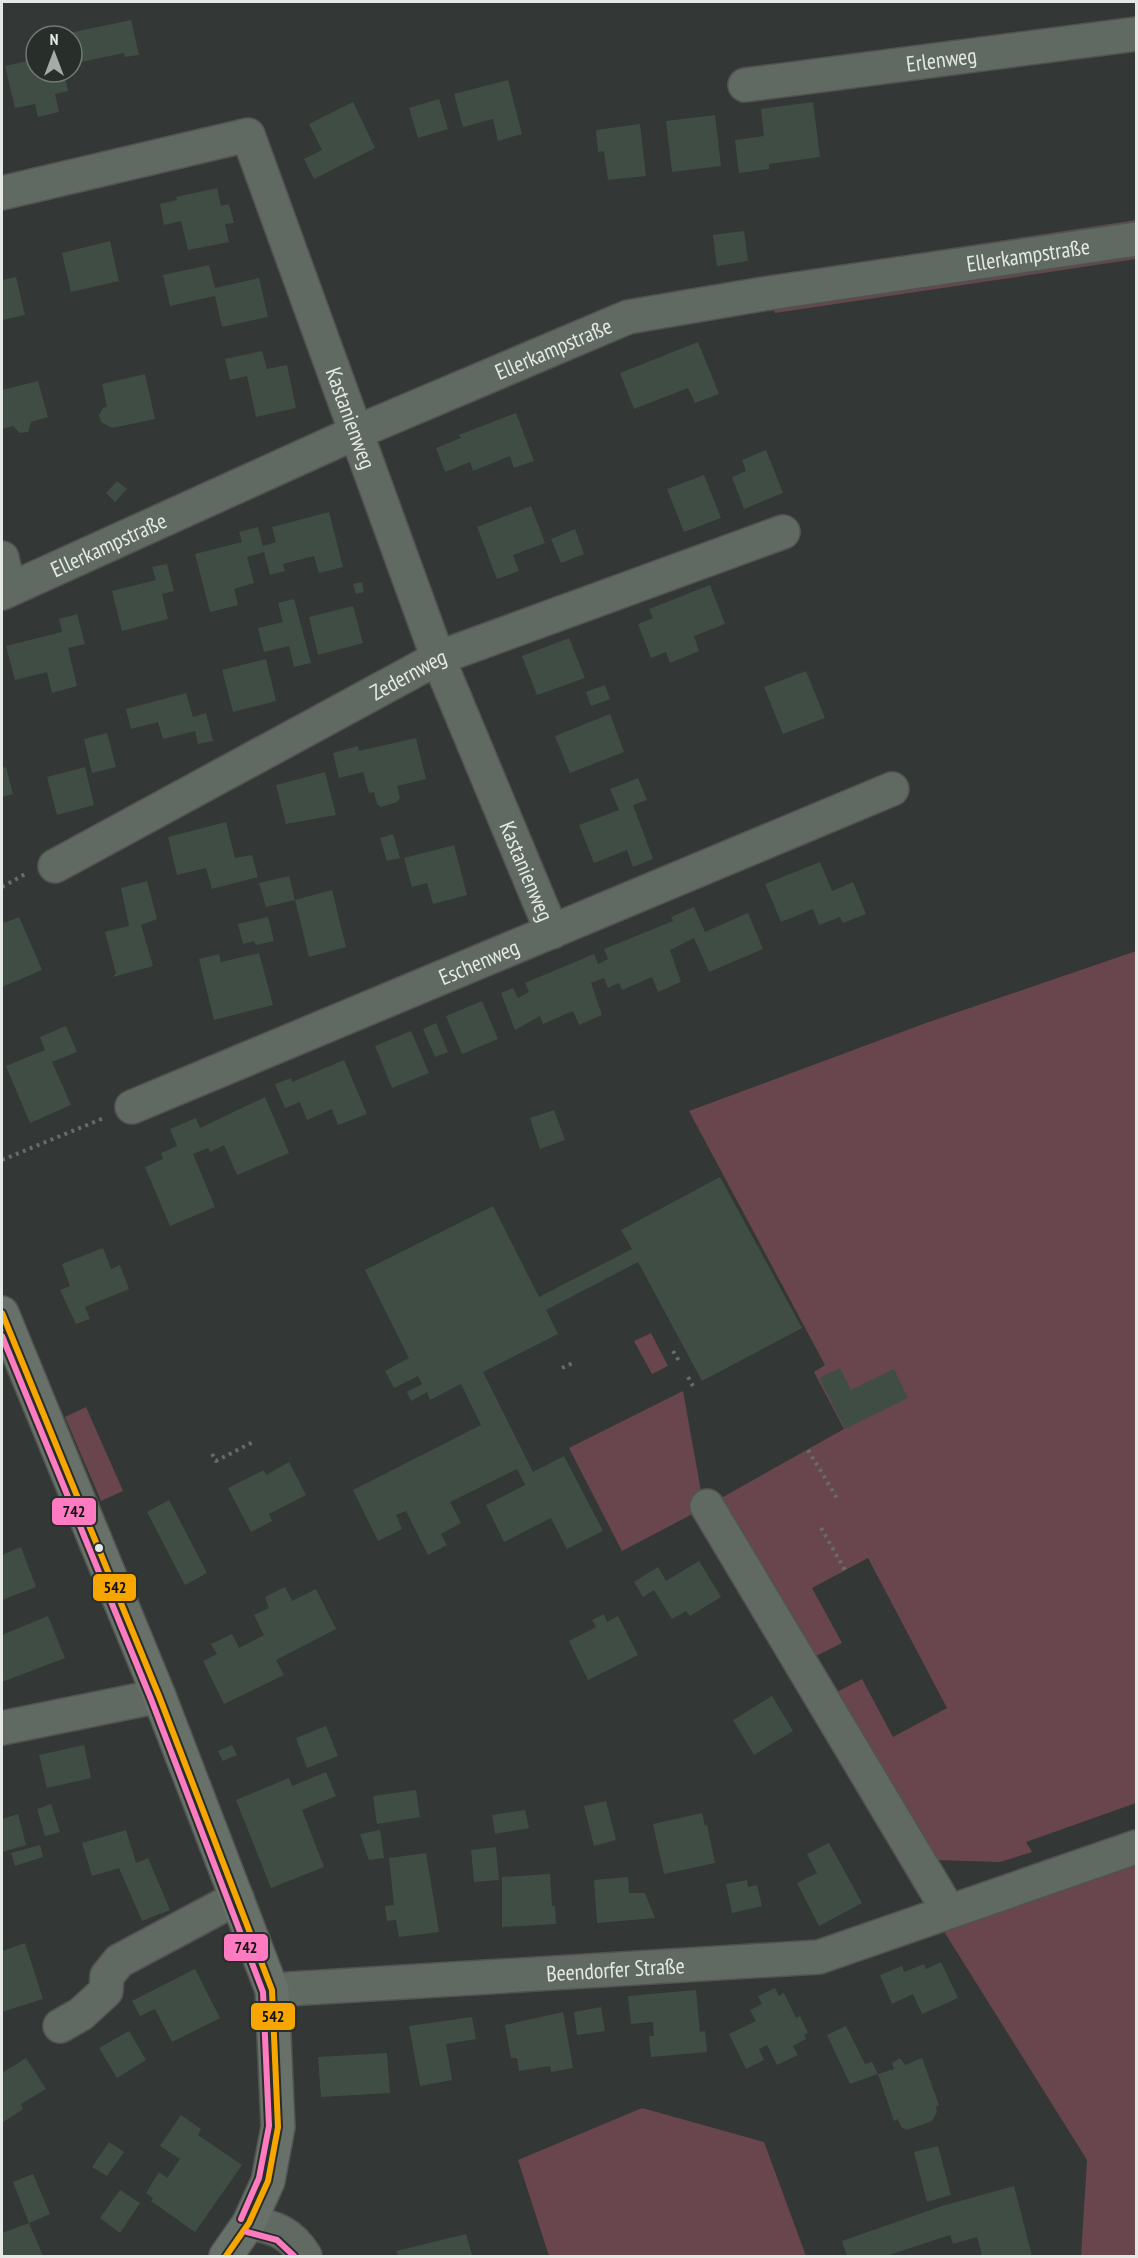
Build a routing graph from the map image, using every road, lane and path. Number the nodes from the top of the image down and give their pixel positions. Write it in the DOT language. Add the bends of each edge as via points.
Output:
graph roads {
  1 [pos="1137,34"];
  2 [pos="745,85"];
  3 [pos="2,193"];
  4 [pos="1137,239"];
  5 [pos="357,432"];
  6 [pos="783,532"];
  7 [pos="2,558"];
  8 [pos="5,591"];
  9 [pos="438,658"];
  10 [pos="892,789"];
  11 [pos="56,866"];
  12 [pos="552,932"];
  13 [pos="132,1107"];
  14 [pos="2,1160"];
  15 [pos="2,1314"];
  16 [pos="673,1351"];
  17 [pos="679,1361"];
  18 [pos="573,1363"];
  19 [pos="562,1368"];
  20 [pos="688,1377"];
  21 [pos="693,1386"];
  22 [pos="253,1442"];
  23 [pos="808,1450"];
  24 [pos="213,1454"];
  25 [pos="837,1498"];
  26 [pos="707,1506"];
  27 [pos="821,1528"];
  28 [pos="844,1570"];
  29 [pos="159,1696"];
  30 [pos="2,1728"];
  31 [pos="1137,1847"];
  32 [pos="237,1898"];
  33 [pos="948,1910"];
  34 [pos="272,1990"];
  35 [pos="60,2026"];
  36 [pos="249,2223"];
  37 [pos="226,2256"];
  38 [pos="305,2256"];
  1 -- 2 [label="street, Erlenweg"];
  3 -- 5 [label="street, Kastanienweg" via="248,135"];
  4 -- 5 [label="street, Ellerkampstraße" via="628,317"];
  5 -- 8 [label="street, Ellerkampstraße"];
  5 -- 9 [label="street, Kastanienweg"];
  6 -- 9 [label="street, Zedernweg"];
  7 -- 8 [label="street, Ellerkampstraße"];
  9 -- 11 [label="street, Zedernweg"];
  9 -- 12 [label="street, Kastanienweg"];
  10 -- 12 [label="street, Eschenweg"];
  12 -- 13 [label="street, Eschenweg"];
  13 -- 14 [label="path"];
  15 -- 29 [label="main road"];
  16 -- 17 [label="path"];
  18 -- 19 [label="path"];
  20 -- 21 [label="path"];
  22 -- 24 [label="path" via="216,1461"];
  23 -- 25 [label="path"];
  26 -- 33 [label="street"];
  27 -- 28 [label="path"];
  29 -- 30 [label="street"];
  29 -- 32 [label="main road"];
  31 -- 33 [label="street, Beendorfer Straße"];
  32 -- 34 [label="main road"];
  32 -- 35 [label="street" via="119,1961 107,1976 106,1991 81,2014"];
  33 -- 34 [label="street, Beendorfer Straße" via="819,1957"];
  34 -- 36 [label="main road" via="278,2127 268,2181"];
  36 -- 37 [label="main road"];
  36 -- 38 [label="street" via="275,2227 299,2246"];
}
